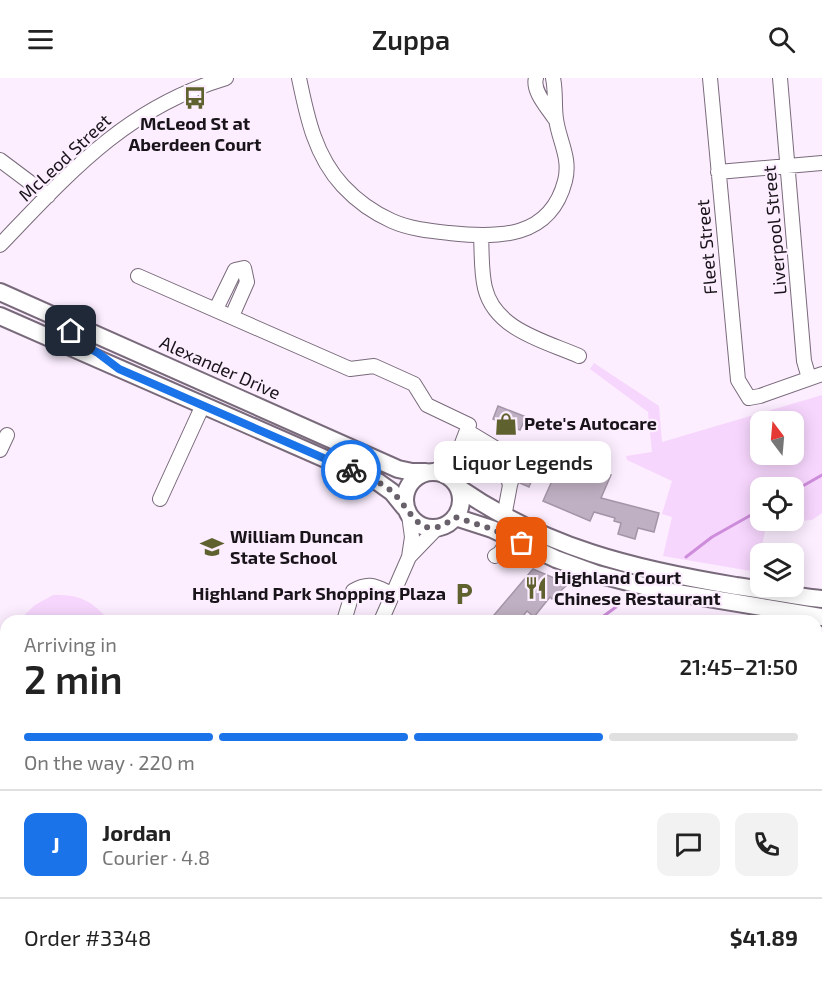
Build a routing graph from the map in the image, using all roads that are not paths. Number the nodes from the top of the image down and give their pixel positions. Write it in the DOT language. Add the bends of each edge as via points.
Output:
graph roads {
  1 [pos="226,78"];
  2 [pos="300,78"];
  3 [pos="536,78"];
  4 [pos="553,78"];
  5 [pos="711,78"];
  6 [pos="780,78"];
  7 [pos="556,121"];
  8 [pos="0,160"];
  9 [pos="822,163"];
  10 [pos="788,166"];
  11 [pos="718,172"];
  12 [pos="48,196"];
  13 [pos="481,236"];
  14 [pos="0,245"];
  15 [pos="138,276"];
  16 [pos="0,292"];
  17 [pos="216,309"];
  18 [pos="0,316"];
  19 [pos="232,316"];
  20 [pos="86,330"];
  21 [pos="579,356"];
  22 [pos="119,369"];
  23 [pos="816,376"];
  24 [pos="203,405"];
  25 [pos="467,431"];
  26 [pos="7,435"];
  27 [pos="0,450"];
  28 [pos="442,477"];
  29 [pos="160,499"];
  30 [pos="407,511"];
  31 [pos="455,517"];
  32 [pos="504,517"];
  33 [pos="437,528"];
  34 [pos="510,537"];
  35 [pos="495,556"];
  36 [pos="409,557"];
  37 [pos="392,594"];
  38 [pos="822,599"];
  39 [pos="347,615"];
  40 [pos="383,615"];
  41 [pos="810,615"];
  1 -- 12 [label="street, McLeod Street" via="184,93 135,119 94,150"];
  2 -- 13 [label="street" via="316,142 335,177 356,198 380,215 409,227"];
  3 -- 7 [label="street" via="537,91"];
  4 -- 7 [label="street"];
  5 -- 11 [label="street, Fleet Street"];
  6 -- 10 [label="street, Liverpool Street"];
  7 -- 13 [label="street" via="567,156 564,184 556,203 528,228"];
  8 -- 12 [label="street"];
  9 -- 10 [label="street"];
  10 -- 11 [label="street"];
  10 -- 23 [label="street, Liverpool Street" via="804,361"];
  11 -- 23 [label="street, Fleet Street" via="738,380 749,398"];
  12 -- 14 [label="street, McLeod Street"];
  13 -- 21 [label="street" via="485,288 494,311 512,327"];
  15 -- 17 [label="street"];
  16 -- 20 [label="main road, Alexander Drive"];
  17 -- 19 [label="street"];
  17 -- 19 [label="street" via="235,270 244,268 247,282"];
  18 -- 22 [label="main road"];
  19 -- 25 [label="street" via="350,369 374,366 414,384 427,405 469,425"];
  20 -- 22 [label="main road" via="71,331 71,338"];
  20 -- 28 [label="main road, Alexander Drive" via="398,469"];
  22 -- 24 [label="main road"];
  24 -- 29 [label="street"];
  24 -- 30 [label="main road" via="378,483 392,492"];
  25 -- 28 [label="street"];
  25 -- 32 [label="street" via="499,450 510,485"];
  26 -- 27 [label="street"];
  28 -- 30 [label="main road" via="417,476 404,497"];
  28 -- 31 [label="main road" via="461,503"];
  28 -- 32 [label="main road, Alexander Drive"];
  30 -- 33 [label="main road" via="418,524"];
  30 -- 36 [label="street" via="412,537"];
  31 -- 33 [label="main road"];
  31 -- 34 [label="main road"];
  32 -- 38 [label="main road, Alexander Drive" via="554,541 629,565"];
  33 -- 36 [label="street"];
  34 -- 35 [label="street"];
  34 -- 41 [label="main road" via="597,574 651,588"];
  36 -- 37 [label="street"];
  37 -- 39 [label="street" via="370,584 363,585 353,591"];
  37 -- 40 [label="street"];
}
